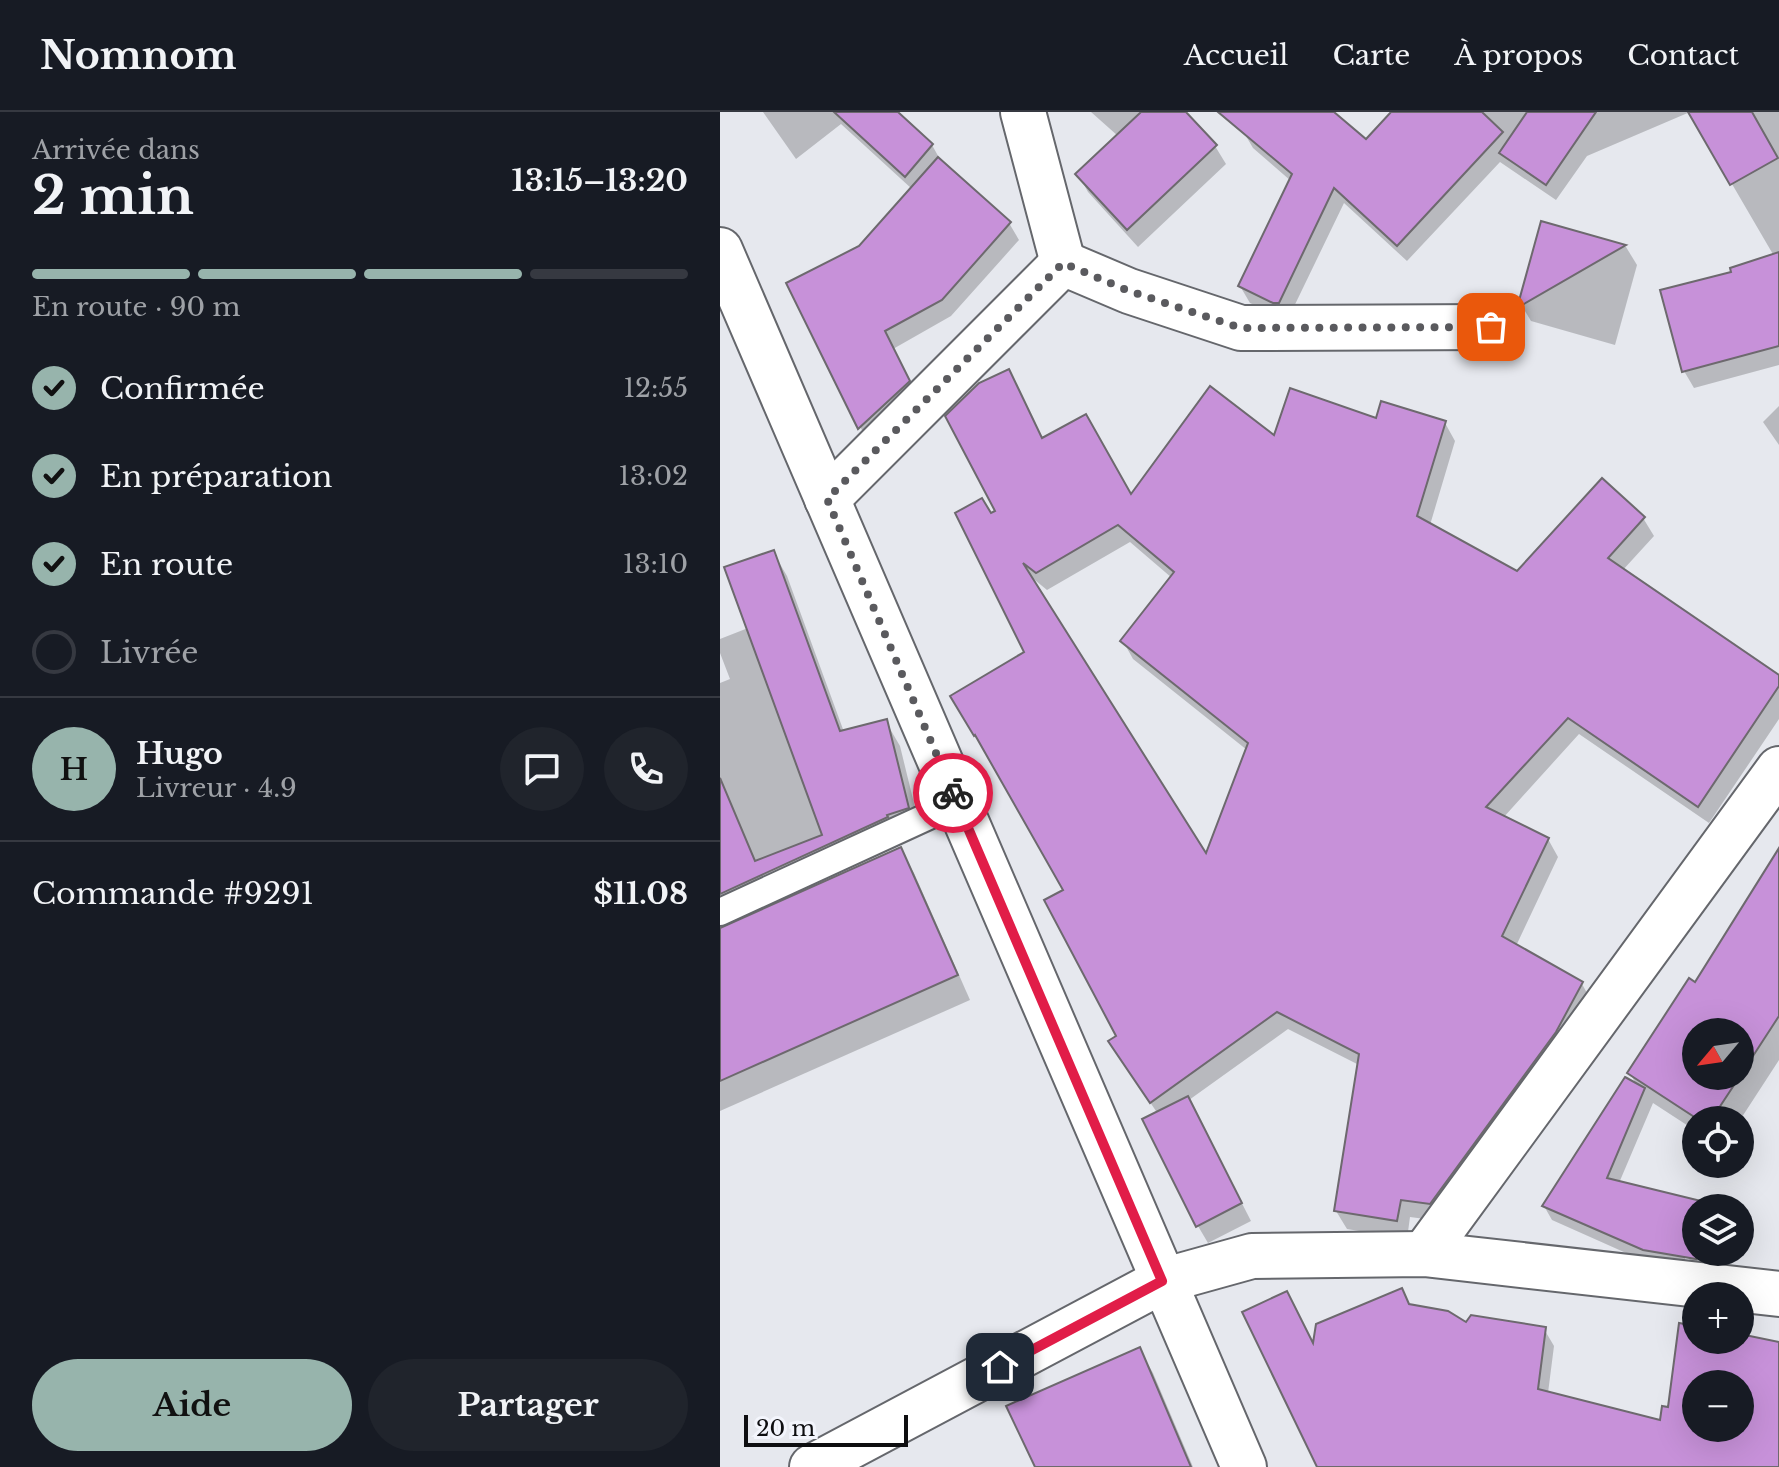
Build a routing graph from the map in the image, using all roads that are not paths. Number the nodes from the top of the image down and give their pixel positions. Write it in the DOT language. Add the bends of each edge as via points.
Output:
graph roads {
  1 [pos="1023,112"];
  2 [pos="720,250"];
  3 [pos="1063,263"];
  4 [pos="1491,327"];
  5 [pos="827,499"];
  6 [pos="1779,769"];
  7 [pos="957,803"];
  8 [pos="720,912"];
  9 [pos="1424,1254"];
  10 [pos="1162,1281"];
  11 [pos="1779,1294"];
  12 [pos="812,1467"];
  13 [pos="1244,1467"];
  1 -- 3 [label="street"];
  2 -- 5 [label="street"];
  3 -- 4 [label="street" via="1241,328"];
  3 -- 5 [label="street"];
  5 -- 7 [label="street"];
  6 -- 9 [label="street"];
  7 -- 8 [label="lane"];
  7 -- 10 [label="street"];
  9 -- 10 [label="street" via="1252,1256"];
  9 -- 11 [label="street"];
  10 -- 12 [label="street"];
  10 -- 13 [label="street"];
}
